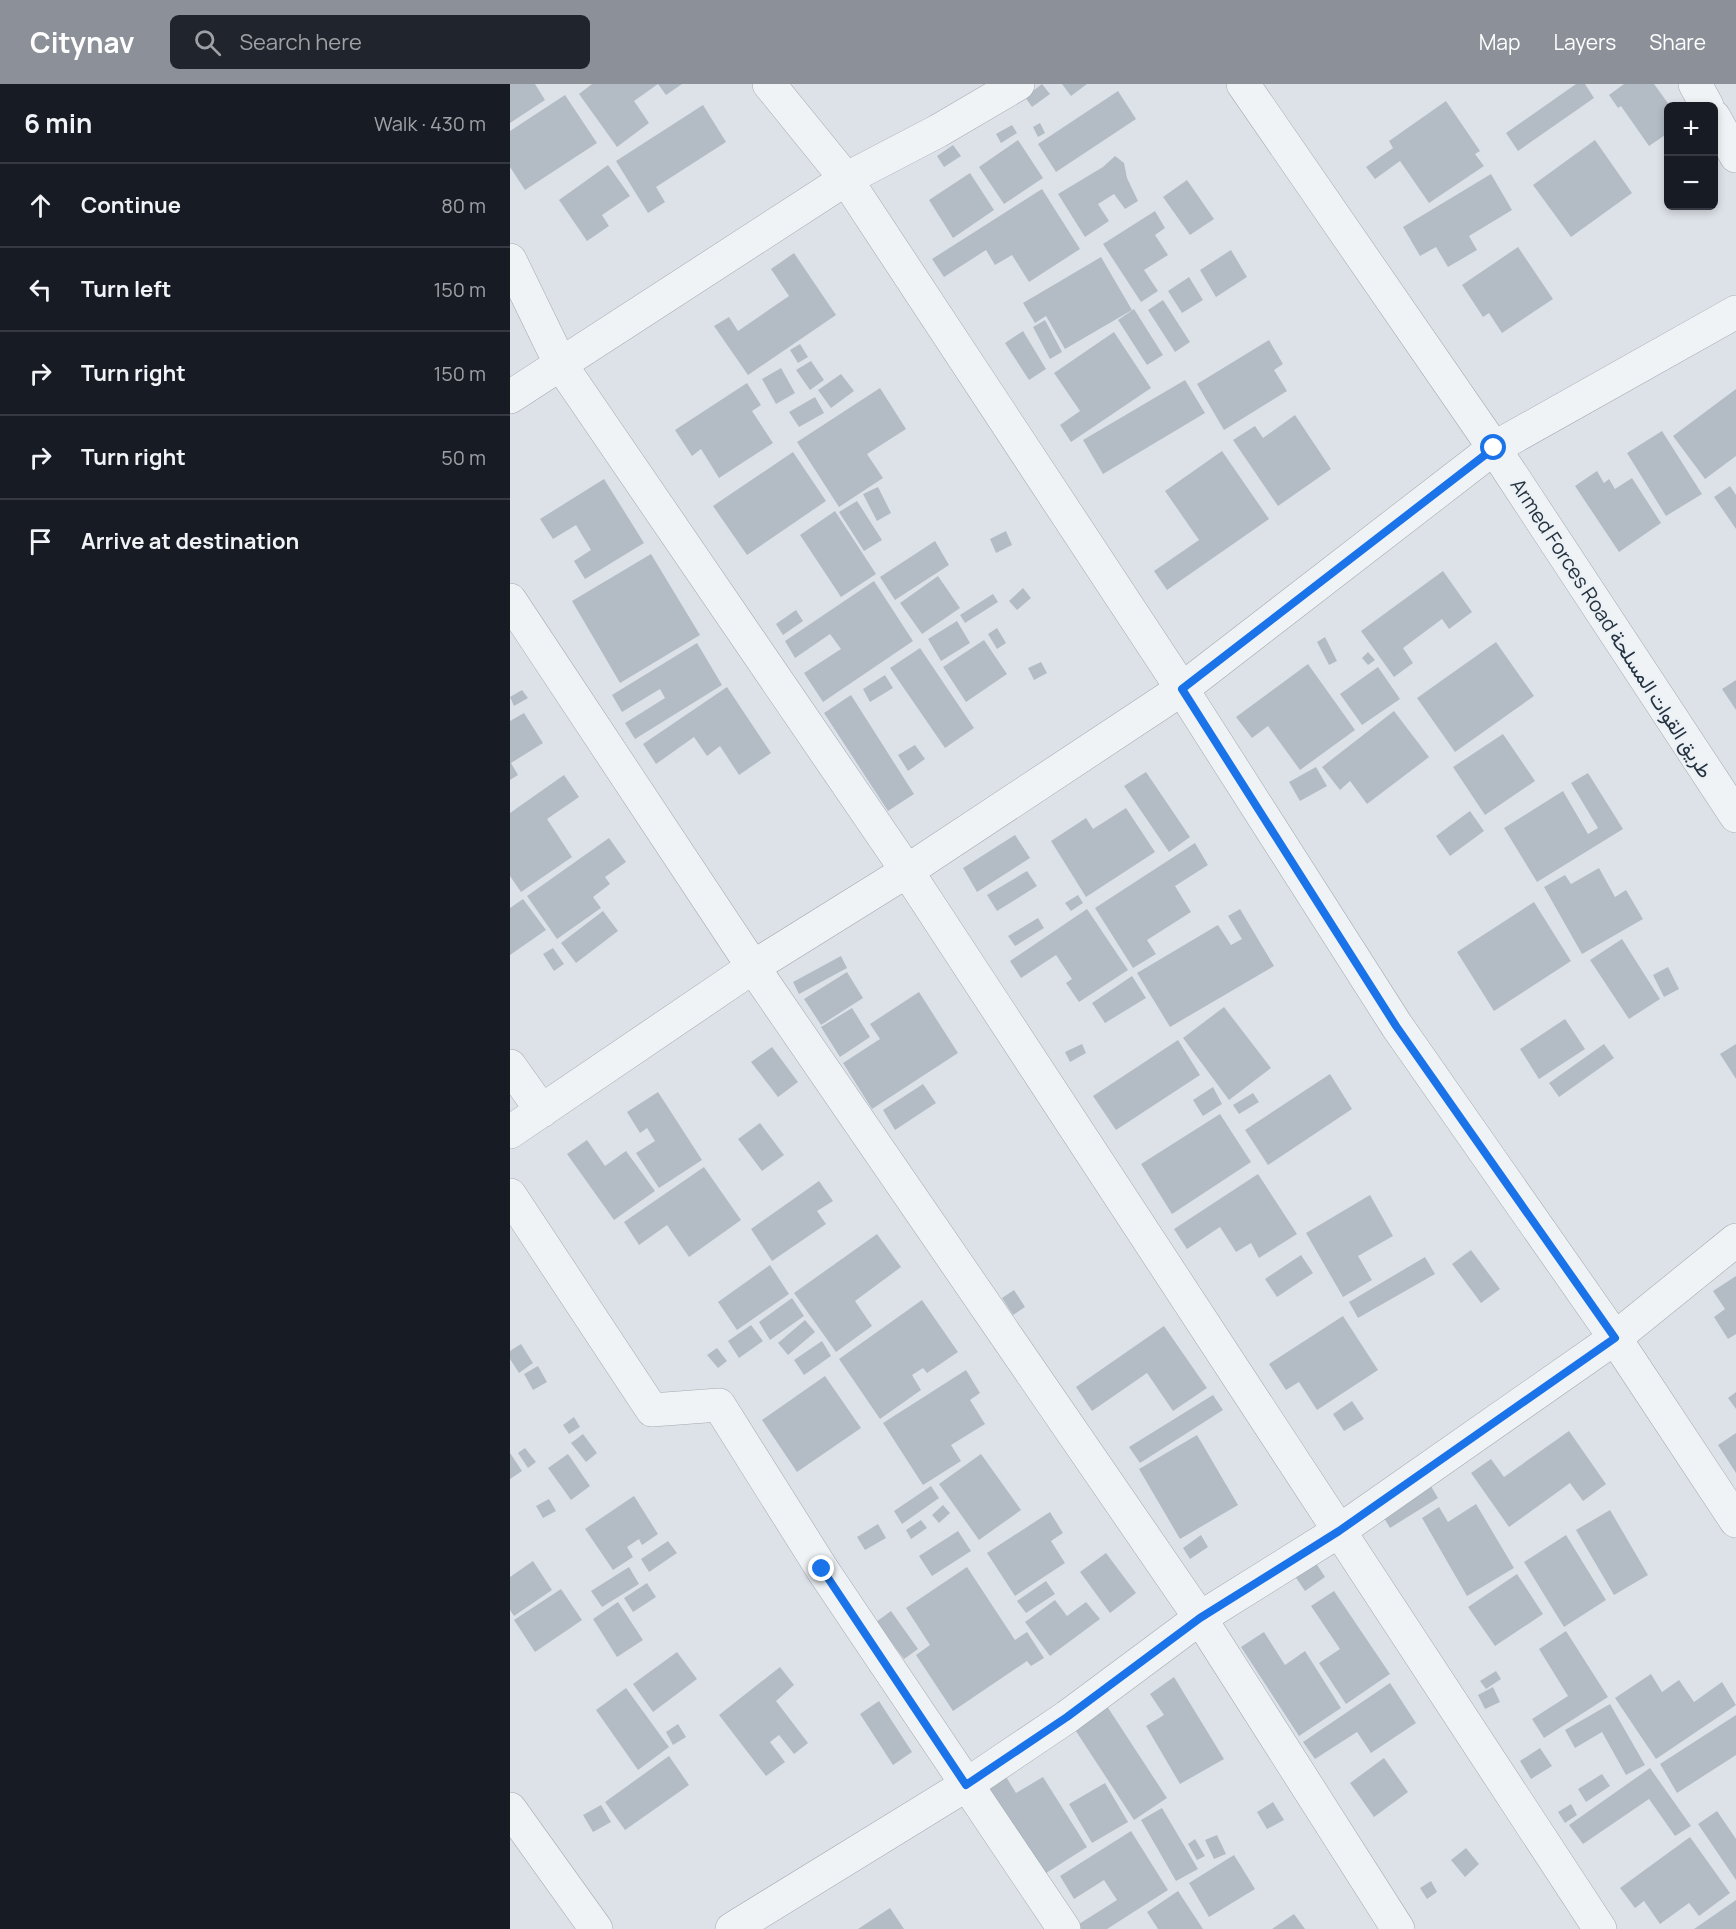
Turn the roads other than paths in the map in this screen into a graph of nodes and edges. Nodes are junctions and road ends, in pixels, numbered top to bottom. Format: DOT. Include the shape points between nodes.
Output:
graph roads {
  1 [pos="769,84"];
  2 [pos="1018,84"];
  3 [pos="1243,84"];
  4 [pos="1695,84"];
  5 [pos="1705,102"];
  6 [pos="1718,125"];
  7 [pos="1736,156"];
  8 [pos="846,179"];
  9 [pos="510,260"];
  10 [pos="1736,312"];
  11 [pos="561,365"];
  12 [pos="510,397"];
  13 [pos="1494,448"];
  14 [pos="510,600"];
  15 [pos="1182,689"];
  16 [pos="1736,816"];
  17 [pos="908,872"];
  18 [pos="753,967"];
  19 [pos="510,1066"];
  20 [pos="542,1111"];
  21 [pos="510,1132"];
  22 [pos="510,1195"];
  23 [pos="1736,1240"];
  24 [pos="1615,1338"];
  25 [pos="1736,1521"];
  26 [pos="1339,1531"];
  27 [pos="1200,1618"];
  28 [pos="966,1785"];
  29 [pos="510,1809"];
  30 [pos="596,1929"];
  31 [pos="732,1929"];
  32 [pos="1064,1929"];
  33 [pos="1398,1929"];
  34 [pos="1600,1929"];
  1 -- 8 [label="street"];
  2 -- 8 [label="street"];
  3 -- 13 [label="street, Armed Forces Road طريق القوات المسلحة"];
  4 -- 5 [label="street"];
  6 -- 7 [label="street"];
  8 -- 11 [label="street"];
  8 -- 15 [label="street"];
  9 -- 11 [label="street"];
  10 -- 13 [label="street"];
  11 -- 12 [label="street"];
  11 -- 17 [label="street"];
  13 -- 15 [label="street"];
  13 -- 16 [label="street, Armed Forces Road طريق القوات المسلحة"];
  14 -- 18 [label="street"];
  15 -- 17 [label="street"];
  15 -- 24 [label="street" via="1396,1026"];
  17 -- 18 [label="street"];
  17 -- 26 [label="street"];
  18 -- 20 [label="street"];
  18 -- 27 [label="street"];
  19 -- 20 [label="street"];
  20 -- 21 [label="street"];
  22 -- 28 [label="street" via="652,1410 719,1405 822,1569"];
  23 -- 24 [label="street"];
  24 -- 25 [label="street"];
  24 -- 26 [label="street"];
  26 -- 27 [label="street"];
  26 -- 34 [label="street"];
  27 -- 28 [label="street" via="1067,1717"];
  27 -- 33 [label="street"];
  28 -- 31 [label="street"];
  28 -- 32 [label="street"];
  29 -- 30 [label="street"];
}
